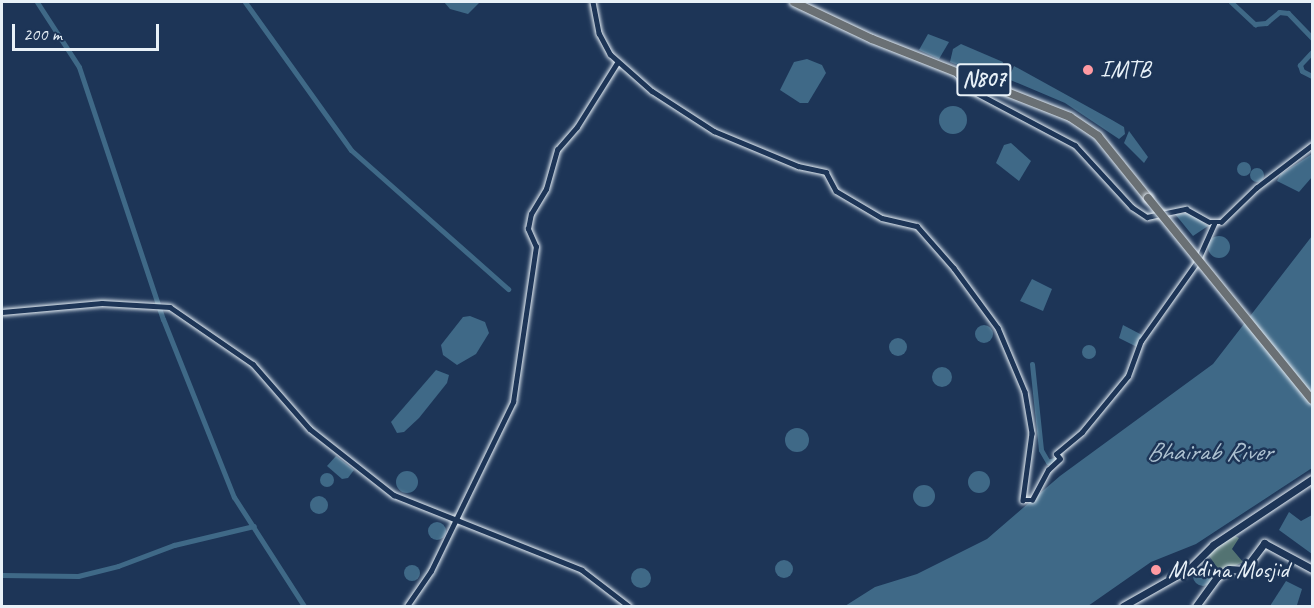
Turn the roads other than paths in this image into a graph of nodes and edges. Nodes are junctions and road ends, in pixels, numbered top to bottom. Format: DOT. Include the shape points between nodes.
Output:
graph roads {
  1 [pos="593,2"];
  2 [pos="794,2"];
  3 [pos="616,63"];
  4 [pos="952,69"];
  5 [pos="1312,145"];
  6 [pos="1214,224"];
  7 [pos="2,312"];
  8 [pos="1312,400"];
  9 [pos="1312,479"];
  10 [pos="455,521"];
  11 [pos="1312,569"];
  12 [pos="407,606"];
  13 [pos="629,606"];
  14 [pos="1122,606"];
  15 [pos="1196,606"];
  1 -- 3 [label="street" via="599,33"];
  2 -- 4 [label="highway, N807" via="872,39"];
  3 -- 6 [label="street" via="676,109 714,131 798,166 826,172 836,191 882,218 917,226 983,304 1011,350 1025,392 1032,433 1023,500 1032,500 1048,470 1059,460 1056,454 1082,432 1128,376 1141,341 1206,247"];
  3 -- 10 [label="street" via="578,127 557,150 546,189 531,214 528,229 536,247 513,402"];
  4 -- 6 [label="street" via="971,90 1075,145 1140,214 1155,217 1186,209"];
  4 -- 8 [label="highway, N807, bridge" via="1070,117 1098,136"];
  5 -- 6 [label="street"];
  7 -- 10 [label="street" via="102,303 170,306 253,364 310,429 371,480 394,495"];
  9 -- 14 [label="main road" via="1213,545 1190,568"];
  10 -- 12 [label="street" via="431,571"];
  10 -- 13 [label="street" via="582,570"];
  11 -- 15 [label="main road" via="1264,543 1245,570 1229,568 1217,577"];
}
